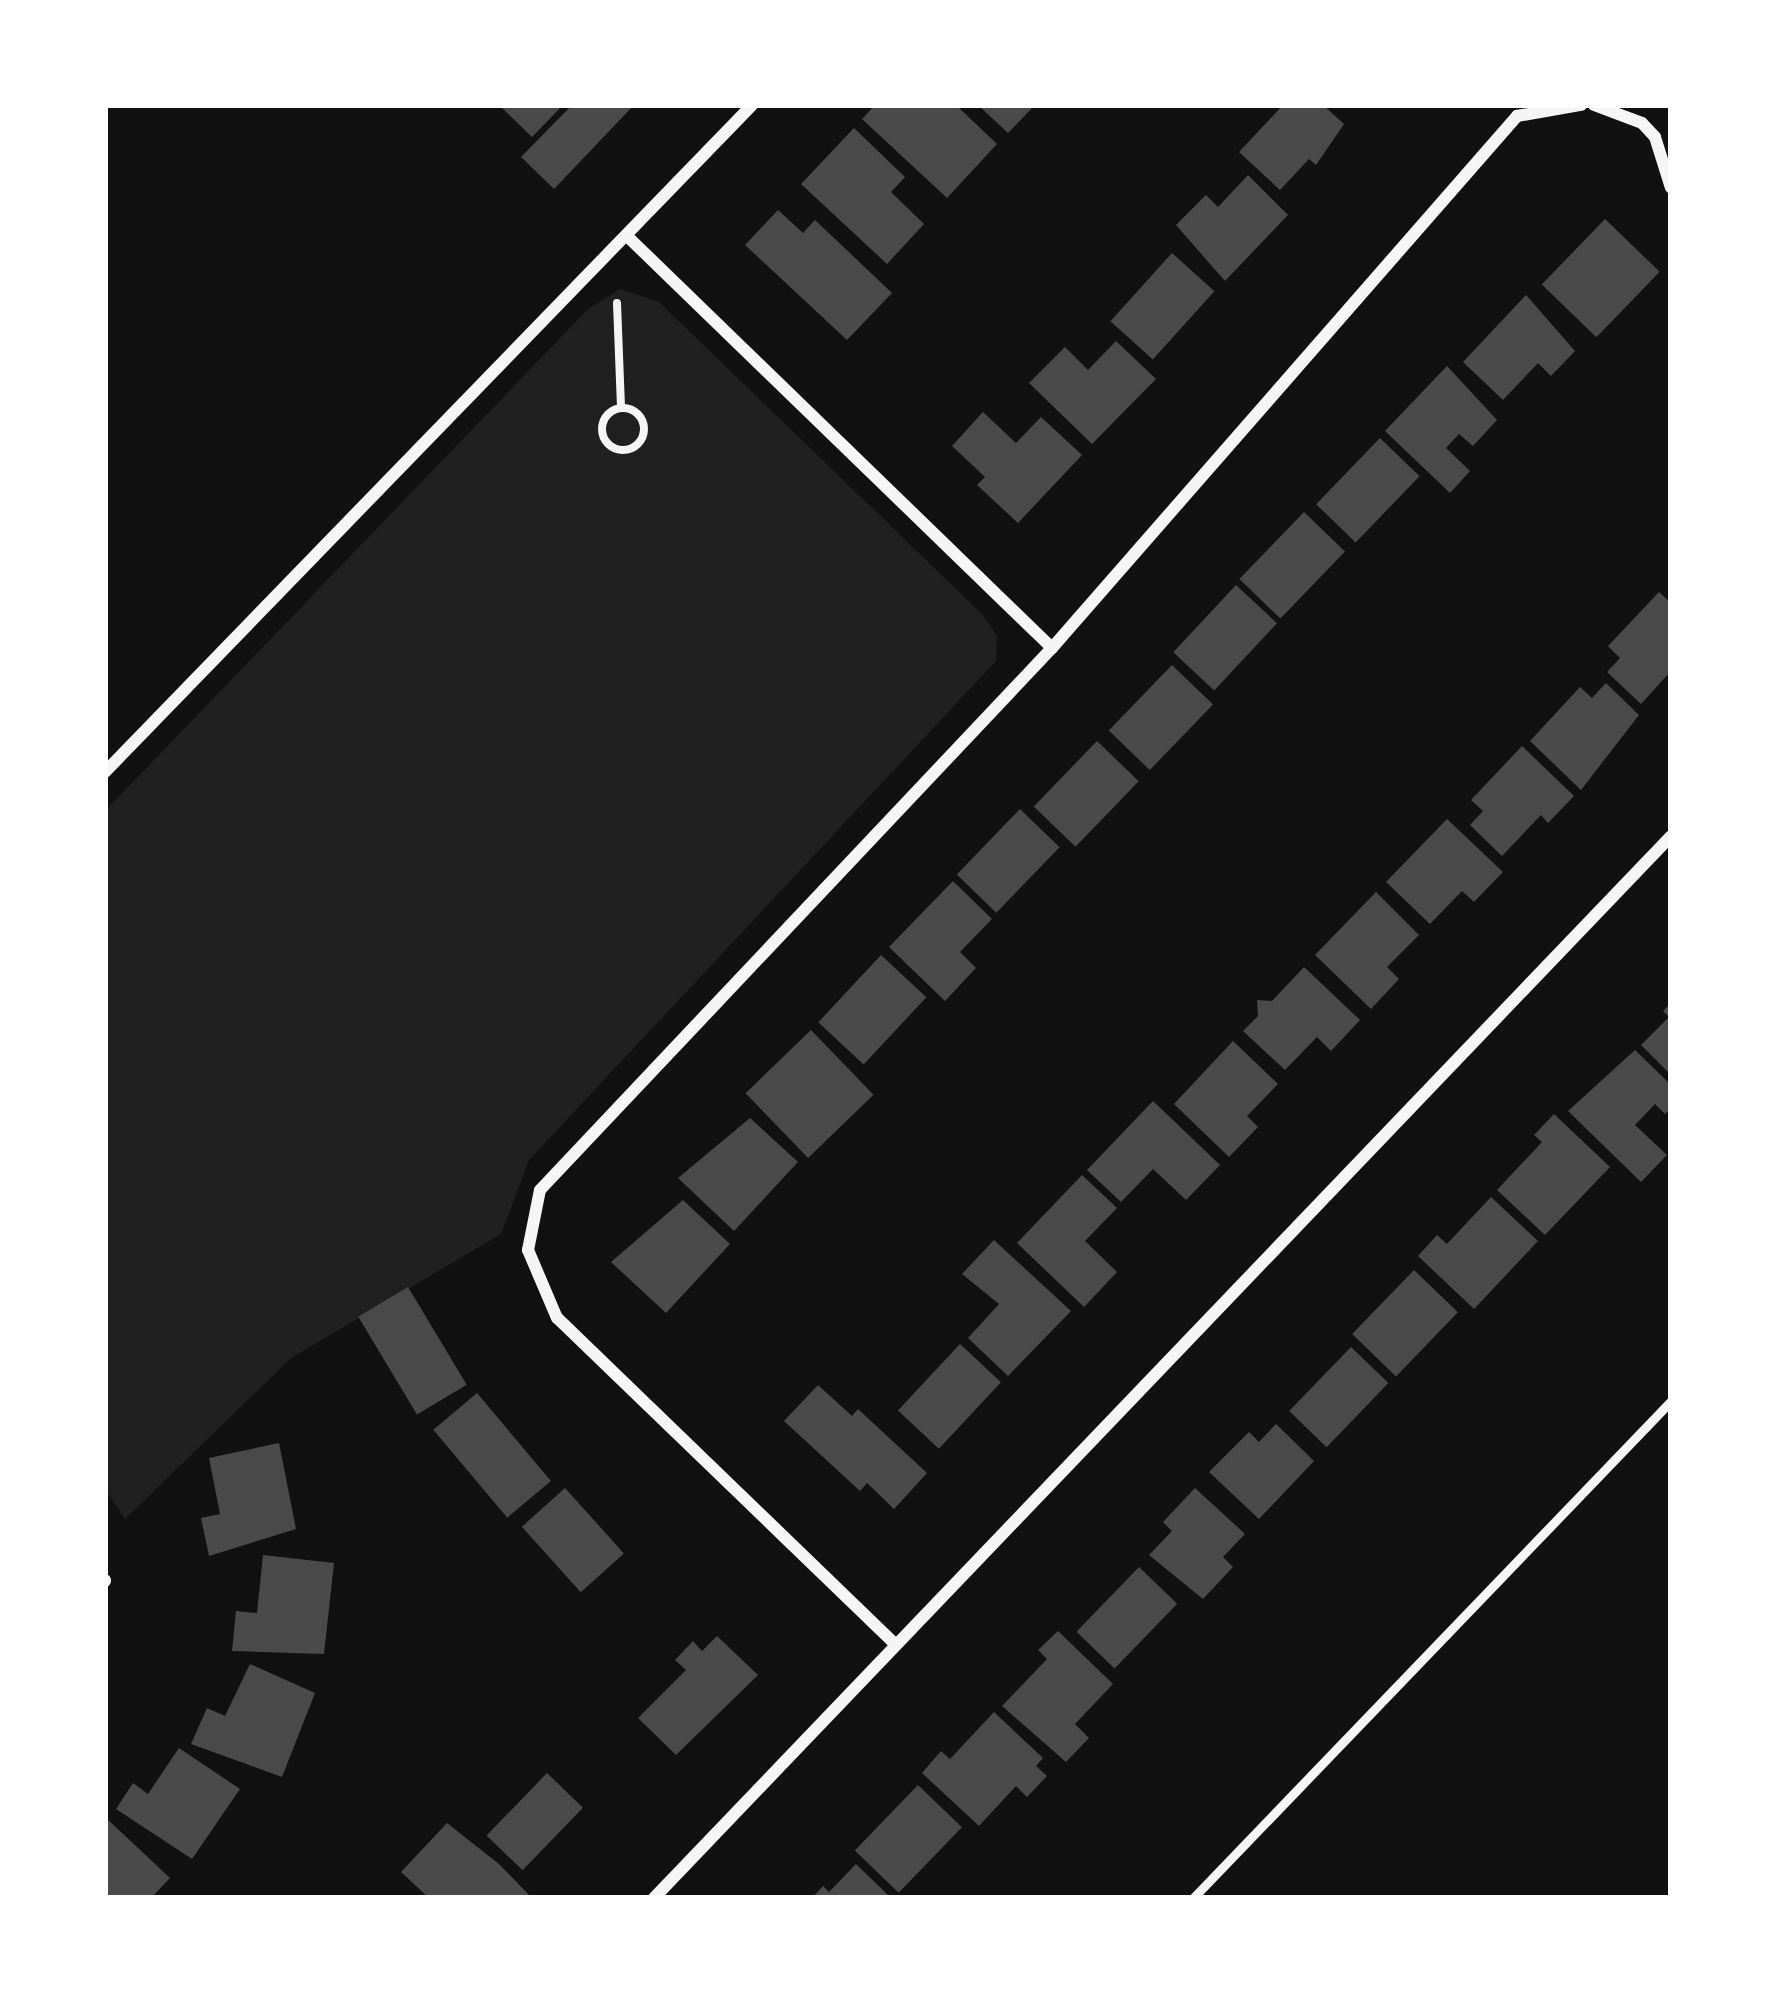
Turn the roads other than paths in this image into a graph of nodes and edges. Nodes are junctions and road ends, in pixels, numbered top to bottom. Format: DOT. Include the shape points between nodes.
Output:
graph roads {
  1 [pos="1581,105"];
  2 [pos="1594,105"];
  3 [pos="744,107"];
  4 [pos="1671,188"];
  5 [pos="628,236"];
  6 [pos="1052,648"];
  7 [pos="105,772"];
  8 [pos="1671,836"];
  9 [pos="1671,1400"];
  10 [pos="896,1645"];
  11 [pos="654,1898"];
  12 [pos="1193,1898"];
  1 -- 6 [label="street" via="1517,116"];
  2 -- 4 [label="street" via="1655,137"];
  3 -- 5 [label="street"];
  5 -- 6 [label="street"];
  5 -- 7 [label="street"];
  6 -- 10 [label="street" via="564,1156 530,1221 533,1274 556,1318"];
  8 -- 10 [label="street"];
  9 -- 12 [label="lane"];
  10 -- 11 [label="street"];
}
